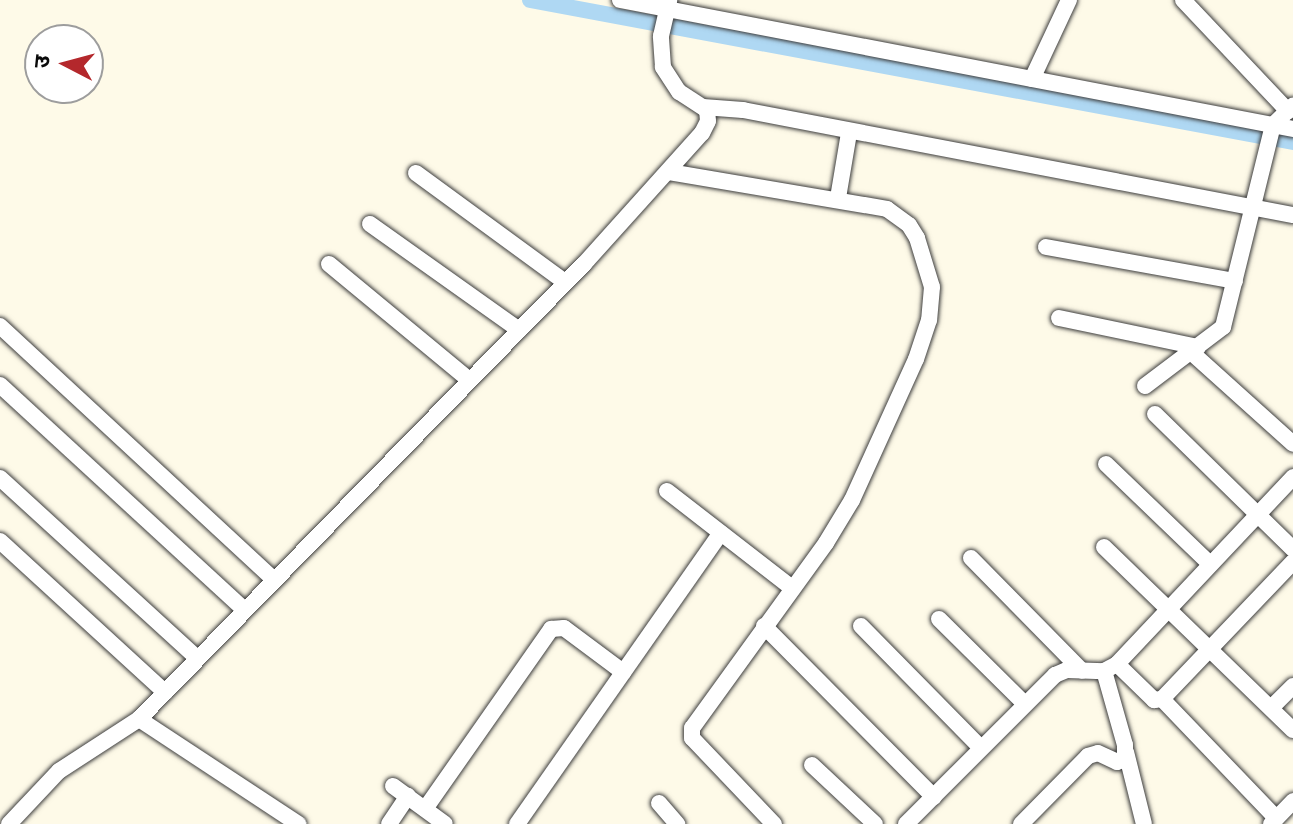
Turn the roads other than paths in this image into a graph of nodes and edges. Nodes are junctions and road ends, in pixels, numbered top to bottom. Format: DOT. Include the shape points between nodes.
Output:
graph roads {
  1 [pos="620,0"];
  2 [pos="1069,0"];
  3 [pos="1183,0"];
  4 [pos="665,13"];
  5 [pos="1032,79"];
  6 [pos="703,107"];
  7 [pos="1291,108"];
  8 [pos="1272,129"];
  9 [pos="1293,129"];
  10 [pos="849,133"];
  11 [pos="669,172"];
  12 [pos="416,173"];
  13 [pos="838,198"];
  14 [pos="1252,207"];
  15 [pos="1293,215"];
  16 [pos="370,224"];
  17 [pos="1046,247"];
  18 [pos="329,264"];
  19 [pos="1235,281"];
  20 [pos="565,282"];
  21 [pos="1059,318"];
  22 [pos="0,326"];
  23 [pos="519,330"];
  24 [pos="1195,350"];
  25 [pos="469,380"];
  26 [pos="0,385"];
  27 [pos="1145,386"];
  28 [pos="1155,414"];
  29 [pos="1293,444"];
  30 [pos="1106,464"];
  31 [pos="1293,477"];
  32 [pos="0,478"];
  33 [pos="667,491"];
  34 [pos="1258,514"];
  35 [pos="721,533"];
  36 [pos="0,541"];
  37 [pos="1104,547"];
  38 [pos="1293,549"];
  39 [pos="971,558"];
  40 [pos="1293,562"];
  41 [pos="1210,564"];
  42 [pos="273,579"];
  43 [pos="792,588"];
  44 [pos="1170,608"];
  45 [pos="244,609"];
  46 [pos="939,619"];
  47 [pos="764,626"];
  48 [pos="861,626"];
  49 [pos="1210,647"];
  50 [pos="197,658"];
  51 [pos="1110,668"];
  52 [pos="1082,671"];
  53 [pos="623,672"];
  54 [pos="1293,686"];
  55 [pos="165,692"];
  56 [pos="1162,699"];
  57 [pos="1025,704"];
  58 [pos="1271,708"];
  59 [pos="139,719"];
  60 [pos="1293,730"];
  61 [pos="981,748"];
  62 [pos="1126,752"];
  63 [pos="812,765"];
  64 [pos="393,786"];
  65 [pos="408,796"];
  66 [pos="934,797"];
  67 [pos="1293,801"];
  68 [pos="659,803"];
  69 [pos="425,809"];
  70 [pos="1273,821"];
  71 [pos="9,824"];
  72 [pos="298,824"];
  73 [pos="389,824"];
  74 [pos="445,824"];
  75 [pos="517,824"];
  76 [pos="677,824"];
  77 [pos="774,824"];
  78 [pos="875,824"];
  79 [pos="906,824"];
  80 [pos="1021,824"];
  81 [pos="1144,824"];
  1 -- 4 [label="street"];
  2 -- 5 [label="street"];
  3 -- 7 [label="street"];
  4 -- 5 [label="street"];
  4 -- 6 [label="street" via="660,52 668,79"];
  5 -- 8 [label="street"];
  6 -- 10 [label="street" via="743,110"];
  6 -- 11 [label="street" via="709,116 702,133"];
  7 -- 8 [label="street"];
  8 -- 9 [label="street"];
  8 -- 14 [label="street"];
  10 -- 13 [label="street"];
  10 -- 14 [label="street"];
  11 -- 13 [label="street"];
  11 -- 20 [label="street"];
  12 -- 20 [label="street"];
  13 -- 43 [label="street" via="887,209 909,225 928,269 932,302 916,359 852,500"];
  14 -- 15 [label="street"];
  14 -- 19 [label="street"];
  16 -- 23 [label="street"];
  17 -- 19 [label="street"];
  18 -- 25 [label="street"];
  19 -- 24 [label="street" via="1223,327"];
  20 -- 23 [label="street"];
  21 -- 24 [label="street"];
  22 -- 42 [label="street"];
  23 -- 25 [label="street"];
  24 -- 27 [label="street"];
  24 -- 29 [label="street"];
  25 -- 42 [label="street"];
  26 -- 45 [label="street"];
  28 -- 34 [label="street"];
  30 -- 41 [label="street"];
  31 -- 34 [label="street"];
  32 -- 50 [label="street"];
  33 -- 35 [label="street"];
  34 -- 38 [label="street"];
  34 -- 41 [label="street"];
  35 -- 43 [label="street"];
  35 -- 53 [label="street"];
  36 -- 55 [label="street"];
  37 -- 44 [label="street"];
  39 -- 52 [label="street"];
  40 -- 49 [label="street"];
  41 -- 44 [label="street"];
  42 -- 45 [label="street"];
  43 -- 47 [label="street"];
  44 -- 49 [label="street"];
  44 -- 51 [label="street"];
  45 -- 50 [label="street"];
  46 -- 57 [label="street"];
  47 -- 66 [label="street"];
  47 -- 77 [label="street" via="690,733"];
  48 -- 61 [label="street"];
  49 -- 56 [label="street"];
  49 -- 58 [label="street"];
  50 -- 55 [label="street"];
  51 -- 52 [label="street"];
  51 -- 56 [label="street" via="1154,700"];
  51 -- 62 [label="street"];
  52 -- 57 [label="street" via="1061,671"];
  53 -- 69 [label="street" via="564,628 551,629"];
  53 -- 75 [label="street"];
  54 -- 58 [label="street"];
  55 -- 59 [label="street"];
  56 -- 70 [label="street"];
  57 -- 61 [label="street"];
  58 -- 60 [label="street"];
  59 -- 71 [label="street" via="59,771"];
  59 -- 72 [label="street"];
  61 -- 66 [label="street"];
  62 -- 80 [label="street" via="1122,762 1098,753 1088,756"];
  62 -- 81 [label="street"];
  63 -- 78 [label="street"];
  64 -- 65 [label="street"];
  65 -- 69 [label="street"];
  65 -- 73 [label="street"];
  66 -- 79 [label="street"];
  67 -- 70 [label="street"];
  68 -- 76 [label="street"];
  69 -- 74 [label="street"];
}
